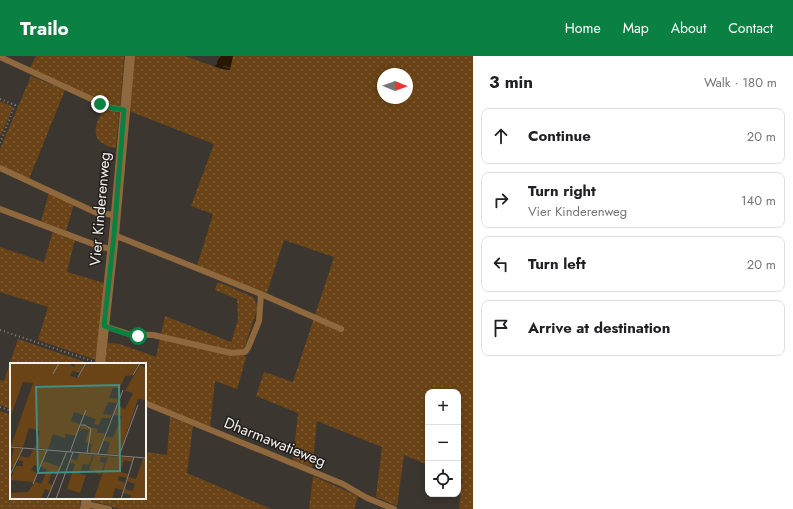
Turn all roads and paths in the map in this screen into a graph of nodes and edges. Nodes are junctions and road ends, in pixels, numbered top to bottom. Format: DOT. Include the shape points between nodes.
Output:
graph roads {
  1 [pos="130,56"];
  2 [pos="0,58"];
  3 [pos="0,99"];
  4 [pos="124,110"];
  5 [pos="0,143"];
  6 [pos="0,168"];
  7 [pos="0,209"];
  8 [pos="115,215"];
  9 [pos="114,235"];
  10 [pos="112,249"];
  11 [pos="261,294"];
  12 [pos="104,326"];
  13 [pos="341,328"];
  14 [pos="0,330"];
  15 [pos="97,363"];
  16 [pos="100,363"];
  17 [pos="146,403"];
  18 [pos="0,407"];
  19 [pos="10,411"];
  20 [pos="86,504"];
  21 [pos="109,509"];
  22 [pos="394,509"];
  1 -- 4 [label="street, Vier Kinderenweg"];
  2 -- 4 [label="lane" via="100,104"];
  3 -- 5 [label="path" via="15,106"];
  4 -- 8 [label="street, Vier Kinderenweg"];
  6 -- 8 [label="lane" via="97,213"];
  7 -- 10 [label="lane"];
  8 -- 9 [label="street, Vier Kinderenweg"];
  9 -- 10 [label="street, Vier Kinderenweg"];
  9 -- 11 [label="lane"];
  10 -- 12 [label="street, Vier Kinderenweg"];
  11 -- 12 [label="lane" via="260,321 248,348 241,353 231,353 153,335 129,334"];
  11 -- 13 [label="lane"];
  12 -- 16 [label="street, Vier Kinderenweg"];
  14 -- 15 [label="path"];
  17 -- 22 [label="lane, Dharmawatieweg" via="343,484 367,498"];
  18 -- 19 [label="path"];
  20 -- 21 [label="lane"];
}
